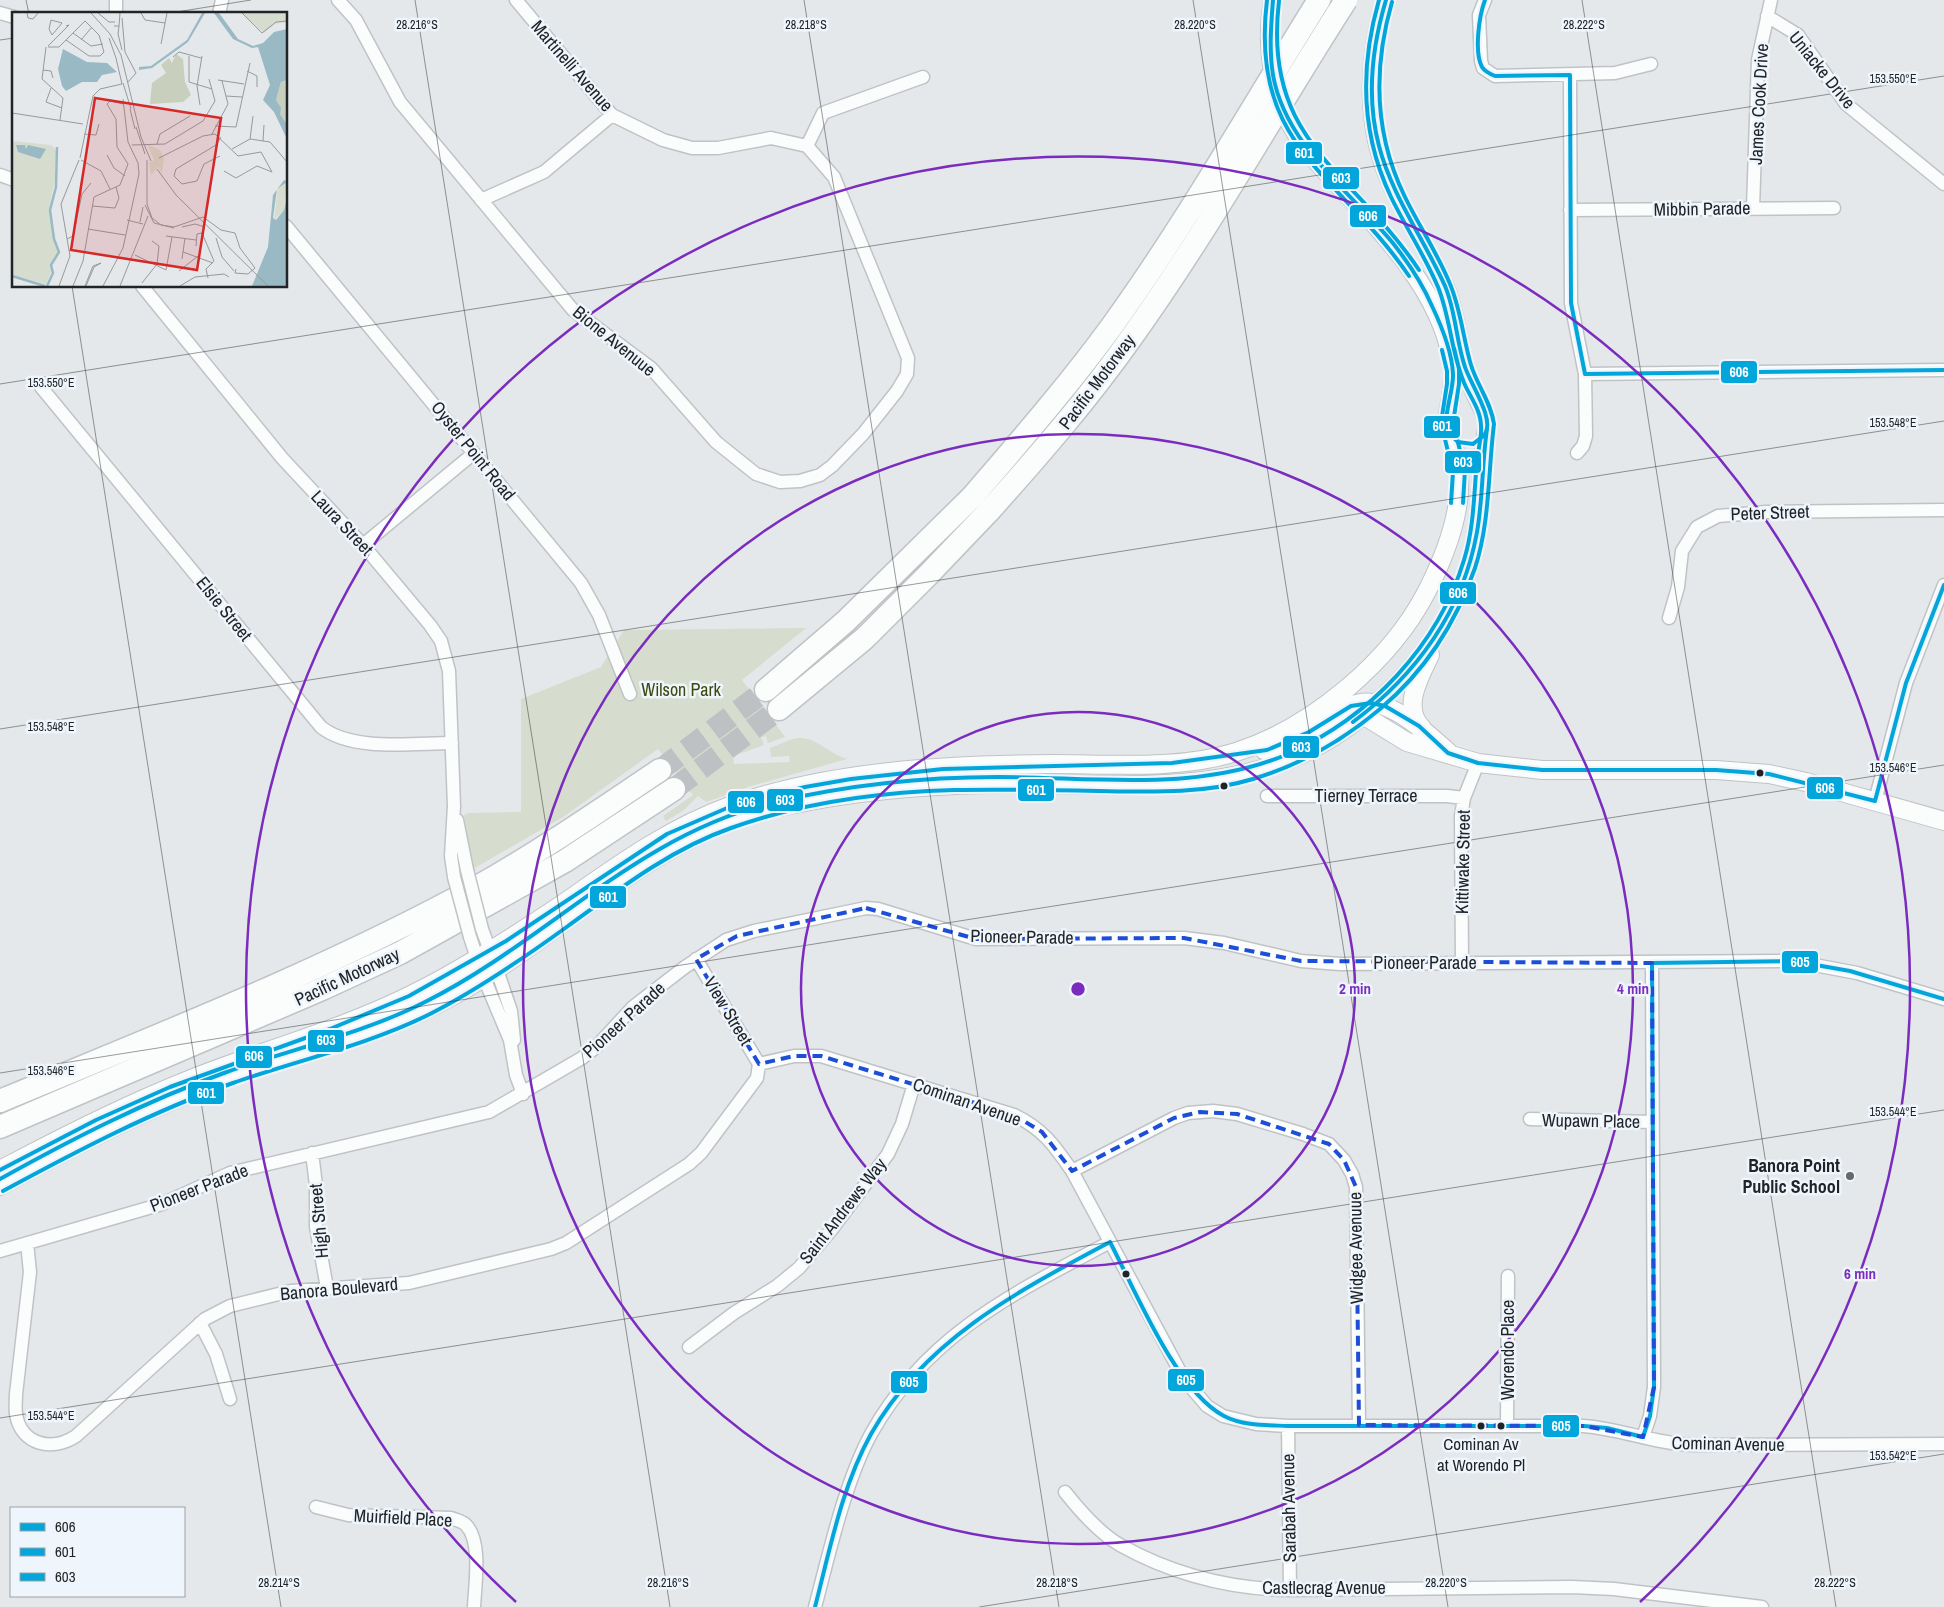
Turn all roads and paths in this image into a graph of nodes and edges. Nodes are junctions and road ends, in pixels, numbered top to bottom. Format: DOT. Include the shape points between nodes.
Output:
graph roads {
  1 [pos="338,0"];
  2 [pos="516,0"];
  3 [pos="1273,0"];
  4 [pos="1319,0"];
  5 [pos="1346,0"];
  6 [pos="1386,0"];
  7 [pos="1485,0"];
  8 [pos="1771,0"];
  9 [pos="0,13"];
  10 [pos="1767,16"];
  11 [pos="12,17"];
  12 [pos="1651,64"];
  13 [pos="1570,76"];
  14 [pos="923,77"];
  15 [pos="612,115"];
  16 [pos="807,146"];
  17 [pos="0,175"];
  18 [pos="12,179"];
  19 [pos="1944,184"];
  20 [pos="481,200"];
  21 [pos="1753,208"];
  22 [pos="1834,208"];
  23 [pos="1570,210"];
  24 [pos="288,228"];
  25 [pos="144,288"];
  26 [pos="1944,370"];
  27 [pos="1585,374"];
  28 [pos="41,387"];
  29 [pos="1487,422"];
  30 [pos="1448,425"];
  31 [pos="474,453"];
  32 [pos="1577,453"];
  33 [pos="982,503"];
  34 [pos="1944,510"];
  35 [pos="363,545"];
  36 [pos="1944,585"];
  37 [pos="1669,618"];
  38 [pos="1445,621"];
  39 [pos="1370,666"];
  40 [pos="766,690"];
  41 [pos="630,694"];
  42 [pos="1368,707"];
  43 [pos="779,708"];
  44 [pos="1422,728"];
  45 [pos="452,743"];
  46 [pos="1236,752"];
  47 [pos="1448,753"];
  48 [pos="1478,763"];
  49 [pos="660,770"];
  50 [pos="674,789"];
  51 [pos="453,796"];
  52 [pos="1267,796"];
  53 [pos="1464,798"];
  54 [pos="1874,801"];
  55 [pos="1944,821"];
  56 [pos="484,954"];
  57 [pos="696,959"];
  58 [pos="1462,963"];
  59 [pos="1652,963"];
  60 [pos="490,974"];
  61 [pos="1944,999"];
  62 [pos="149,1040"];
  63 [pos="759,1064"];
  64 [pos="914,1084"];
  65 [pos="0,1086"];
  66 [pos="523,1094"];
  67 [pos="0,1100"];
  68 [pos="36,1113"];
  69 [pos="1530,1119"];
  70 [pos="1652,1122"];
  71 [pos="0,1127"];
  72 [pos="0,1135"];
  73 [pos="312,1153"];
  74 [pos="0,1170"];
  75 [pos="1072,1171"];
  76 [pos="0,1186"];
  77 [pos="1110,1242"];
  78 [pos="27,1243"];
  79 [pos="0,1251"];
  80 [pos="1508,1276"];
  81 [pos="328,1288"];
  82 [pos="200,1323"];
  83 [pos="689,1347"];
  84 [pos="230,1399"];
  85 [pos="1507,1424"];
  86 [pos="1288,1426"];
  87 [pos="1359,1426"];
  88 [pos="1643,1437"];
  89 [pos="1944,1444"];
  90 [pos="1065,1492"];
  91 [pos="316,1507"];
  92 [pos="1290,1590"];
  93 [pos="474,1607"];
  94 [pos="815,1607"];
  95 [pos="1762,1607"];
  1 -- 20 [label="street, Bione Avenuue" via="356,20 400,102"];
  2 -- 15 [label="street, Martinelli Avenue"];
  3 -- 30 [label="street" via="1270,38 1273,74 1286,114 1308,152 1392,241 1422,287 1439,322 1451,362 1453,384"];
  4 -- 33 [label="highway, Pacific Motorway, bridge" via="1188,213 1112,326"];
  5 -- 33 [label="highway, Pacific Motorway, bridge" via="1132,338 1065,426"];
  6 -- 29 [label="street" via="1376,38 1372,74 1372,112 1378,144 1387,172 1446,288 1465,370"];
  7 -- 13 [label="street" via="1479,14 1481,61 1487,72 1495,76"];
  8 -- 10 [label="street, James Cook Drive"];
  9 -- 11 [label="street"];
  10 -- 19 [label="street, Uniacke Drive" via="1798,35 1846,104"];
  10 -- 21 [label="street, James Cook Drive" via="1758,60"];
  12 -- 13 [label="street" via="1614,73"];
  13 -- 23 [label="street"];
  14 -- 16 [label="street" via="823,113"];
  15 -- 16 [label="street, Martinelli Avenue" via="663,140 692,148 718,148 771,138"];
  15 -- 20 [label="street" via="544,172"];
  16 -- 20 [label="street, Bione Avenuue" via="834,177 908,358 907,374 897,391 863,434 832,466 820,475 800,482 765,478 744,466 716,442 651,368 573,310"];
  17 -- 18 [label="street"];
  21 -- 22 [label="street, Mibbin Parade"];
  21 -- 23 [label="street, Mibbin Parade"];
  23 -- 27 [label="street" via="1571,303"];
  24 -- 31 [label="street, Oyster Point Road"];
  25 -- 35 [label="street, Laura Street" via="282,458"];
  26 -- 27 [label="street"];
  27 -- 32 [label="street" via="1586,436"];
  28 -- 45 [label="street, Elsie Street" via="321,727 336,737 356,742"];
  29 -- 30 [label="street" via="1478,406 1466,403 1454,408"];
  29 -- 30 [label="street" via="1481,439 1470,444 1455,440"];
  29 -- 38 [label="street" via="1470,564"];
  30 -- 39 [label="street" via="1459,471 1459,492 1451,532 1420,605 1402,631"];
  31 -- 35 [label="street"];
  31 -- 41 [label="street, Oyster Point Road" via="581,583 599,615"];
  33 -- 40 [label="highway, Pacific Motorway"];
  33 -- 43 [label="highway, Pacific Motorway" via="927,576 864,638"];
  34 -- 37 [label="street, Peter Street" via="1766,512 1718,516 1697,526 1682,551 1678,587"];
  35 -- 45 [label="street, Laura Street" via="430,625 446,650"];
  36 -- 54 [label="street" via="1906,683"];
  38 -- 42 [label="street" via="1422,655"];
  38 -- 44 [label="street" via="1414,696 1414,717"];
  39 -- 42 [label="street"];
  39 -- 46 [label="street" via="1343,692 1311,715 1264,741"];
  42 -- 44 [label="street" via="1389,708"];
  42 -- 46 [label="street" via="1351,706 1309,732 1280,745"];
  42 -- 47 [label="street" via="1407,742"];
  42 -- 60 [label="street" via="1297,756 1228,779 1148,786 928,785 836,796 759,811 701,832 653,859"];
  44 -- 47 [label="street"];
  45 -- 51 [label="street, Laura Street"];
  46 -- 56 [label="street" via="1172,762 931,768 848,778 772,793 729,806 668,833"];
  47 -- 48 [label="street"];
  48 -- 53 [label="street, Kittiwake Street"];
  48 -- 54 [label="street" via="1542,770 1716,770 1769,774"];
  49 -- 62 [label="highway, Pacific Motorway" via="553,842 424,915 347,953"];
  50 -- 68 [label="highway, Pacific Motorway" via="565,861 400,953"];
  51 -- 56 [label="street, Laura Street, bridge" via="482,929"];
  51 -- 56 [label="street, Laura Street, bridge" via="451,856 454,877 470,937"];
  52 -- 53 [label="street, Tierney Terrace"];
  53 -- 58 [label="street, Kittiwake Street" via="1461,816"];
  54 -- 55 [label="street"];
  56 -- 60 [label="street"];
  56 -- 74 [label="street" via="410,996 146,1097"];
  57 -- 58 [label="street, Pioneer Parade" via="737,936 866,908 976,939 1184,938 1224,943 1301,962"];
  57 -- 63 [label="street, View Street"];
  57 -- 66 [label="street, Pioneer Parade" via="633,1007 582,1058"];
  58 -- 59 [label="street, Pioneer Parade"];
  59 -- 61 [label="street, Pioneer Parade" via="1814,963"];
  59 -- 70 [label="street"];
  60 -- 66 [label="street" via="512,1011 513,1054"];
  60 -- 76 [label="street" via="411,1016 231,1077 144,1112"];
  62 -- 65 [label="highway" via="119,1042"];
  62 -- 67 [label="highway, Pacific Motorway"];
  63 -- 64 [label="street, Cominan Avenue" via="794,1056 820,1056"];
  63 -- 81 [label="street, Banora Boulevard" via="759,1074 754,1082 689,1164 566,1243 428,1280"];
  64 -- 75 [label="street, Cominan Avenue" via="1014,1115 1032,1124 1053,1144"];
  64 -- 83 [label="street, Saint Andrews Way" via="902,1124 888,1154 832,1229 778,1286"];
  66 -- 73 [label="street, Pioneer Parade" via="489,1112"];
  68 -- 71 [label="highway, Pacific Motorway"];
  68 -- 72 [label="highway"];
  69 -- 70 [label="street, Wupawn Place"];
  70 -- 88 [label="street" via="1654,1387"];
  73 -- 78 [label="street, Pioneer Parade" via="230,1173 162,1204"];
  73 -- 81 [label="street, High Street" via="316,1177 316,1227"];
  75 -- 77 [label="street, Cominan Avenue"];
  75 -- 87 [label="street, Widgee Avenuue" via="1174,1118 1200,1112 1237,1114 1329,1144 1344,1160 1356,1187"];
  77 -- 86 [label="street, Cominan Avenue" via="1174,1363 1207,1406 1239,1421"];
  77 -- 94 [label="street" via="1011,1294 958,1331 900,1391 871,1435 855,1471"];
  78 -- 79 [label="street, Pioneer Parade"];
  78 -- 82 [label="street, Banora Boulevard" via="30,1272 16,1414 21,1428 33,1441 51,1446 76,1436"];
  80 -- 85 [label="street, Worendo Place"];
  81 -- 82 [label="street, Banora Boulevard" via="298,1290 237,1304"];
  82 -- 84 [label="street" via="216,1354"];
  85 -- 87 [label="street, Cominan Avenue"];
  85 -- 88 [label="street, Cominan Avenue" via="1594,1426"];
  86 -- 87 [label="street, Cominan Avenue"];
  86 -- 92 [label="street, Sarabah Avenue"];
  88 -- 89 [label="street, Cominan Avenue" via="1671,1444 1694,1445"];
  90 -- 92 [label="street, Castlecrag Avenue" via="1081,1512 1119,1544 1175,1570 1223,1584"];
  91 -- 93 [label="street, Muirfield Place" via="340,1514 451,1518 465,1524 474,1537 476,1552"];
  92 -- 95 [label="street, Castlecrag Avenue" via="1572,1587"];
}
